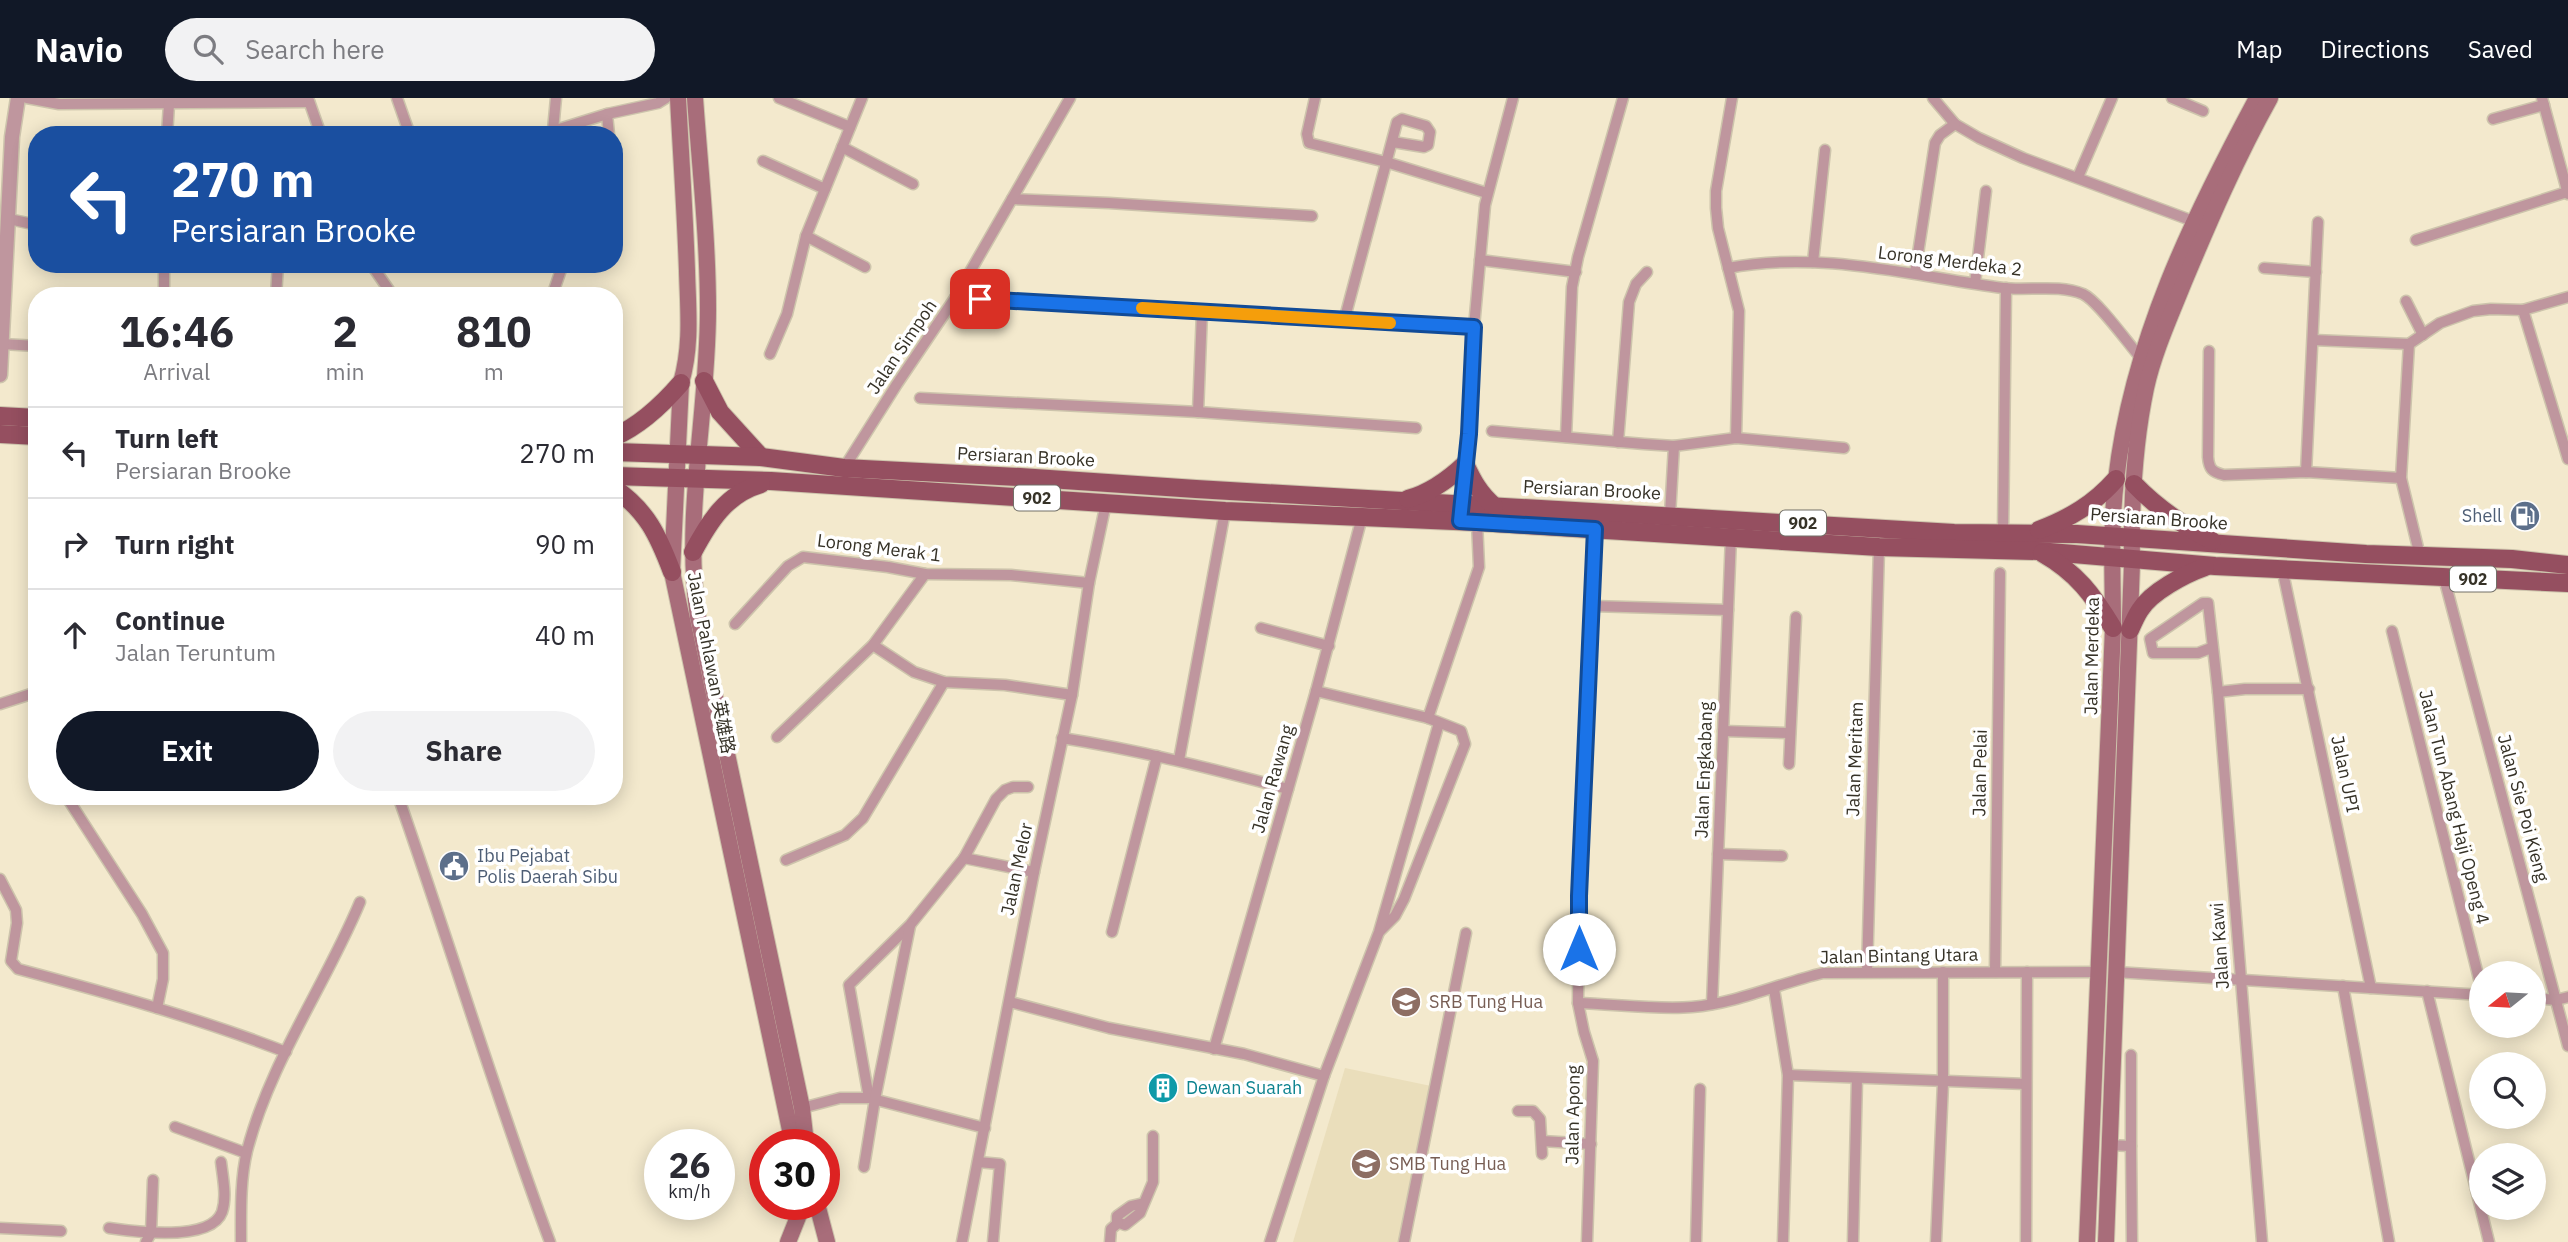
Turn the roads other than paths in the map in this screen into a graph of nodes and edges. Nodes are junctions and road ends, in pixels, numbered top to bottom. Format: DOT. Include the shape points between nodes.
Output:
graph roads {
  1 [pos="18,98"];
  2 [pos="27,98"];
  3 [pos="397,98"];
  4 [pos="556,98"];
  5 [pos="678,98"];
  6 [pos="695,98"];
  7 [pos="779,98"];
  8 [pos="862,98"];
  9 [pos="1070,98"];
  10 [pos="1315,98"];
  11 [pos="1513,98"];
  12 [pos="1623,98"];
  13 [pos="1732,98"];
  14 [pos="1933,98"];
  15 [pos="2112,98"];
  16 [pos="2172,98"];
  17 [pos="2257,98"];
  18 [pos="2270,98"];
  19 [pos="309,100"];
  20 [pos="662,100"];
  21 [pos="140,101"];
  22 [pos="2543,101"];
  23 [pos="169,104"];
  24 [pos="2203,110"];
  25 [pos="607,114"];
  26 [pos="2493,119"];
  27 [pos="679,120"];
  28 [pos="1955,124"];
  29 [pos="168,126"];
  30 [pos="318,126"];
  31 [pos="407,126"];
  32 [pos="553,126"];
  33 [pos="566,126"];
  34 [pos="608,126"];
  35 [pos="850,127"];
  36 [pos="1393,142"];
  37 [pos="842,147"];
  38 [pos="1825,149"];
  39 [pos="763,161"];
  40 [pos="1386,162"];
  41 [pos="2078,177"];
  42 [pos="913,184"];
  43 [pos="825,189"];
  44 [pos="1986,191"];
  45 [pos="1487,192"];
  46 [pos="2568,193"];
  47 [pos="1012,199"];
  48 [pos="1312,216"];
  49 [pos="9,219"];
  50 [pos="2193,221"];
  51 [pos="2318,222"];
  52 [pos="28,223"];
  53 [pos="806,236"];
  54 [pos="2416,240"];
  55 [pos="1480,260"];
  56 [pos="1813,262"];
  57 [pos="865,267"];
  58 [pos="1728,268"];
  59 [pos="2264,268"];
  60 [pos="1576,272"];
  61 [pos="1647,272"];
  62 [pos="2316,272"];
  63 [pos="1915,273"];
  64 [pos="2,279"];
  65 [pos="1975,283"];
  66 [pos="2006,288"];
  67 [pos="2568,297"];
  68 [pos="956,298"];
  69 [pos="2406,301"];
  70 [pos="2523,310"];
  71 [pos="1202,312"];
  72 [pos="1344,321"];
  73 [pos="1474,327"];
  74 [pos="2423,335"];
  75 [pos="2313,340"];
  76 [pos="2,344"];
  77 [pos="2409,344"];
  78 [pos="28,345"];
  79 [pos="2209,351"];
  80 [pos="770,354"];
  81 [pos="2140,357"];
  82 [pos="0,375"];
  83 [pos="704,381"];
  84 [pos="681,383"];
  85 [pos="920,398"];
  86 [pos="1198,412"];
  87 [pos="0,416"];
  88 [pos="28,418"];
  89 [pos="1416,428"];
  90 [pos="1492,431"];
  91 [pos="623,432"];
  92 [pos="0,434"];
  93 [pos="28,436"];
  94 [pos="1566,437"];
  95 [pos="1737,438"];
  96 [pos="1618,442"];
  97 [pos="1674,446"];
  98 [pos="1844,448"];
  99 [pos="623,453"];
  100 [pos="696,455"];
  101 [pos="677,456"];
  102 [pos="761,457"];
  103 [pos="2568,459"];
  104 [pos="1465,464"];
  105 [pos="844,468"];
  106 [pos="2306,472"];
  107 [pos="623,476"];
  108 [pos="676,478"];
  109 [pos="695,478"];
  110 [pos="2401,478"];
  111 [pos="2116,479"];
  112 [pos="771,481"];
  113 [pos="2134,484"];
  114 [pos="623,494"];
  115 [pos="1405,500"];
  116 [pos="1106,503"];
  117 [pos="1494,506"];
  118 [pos="1225,511"];
  119 [pos="1670,515"];
  120 [pos="1467,516"];
  121 [pos="1362,517"];
  122 [pos="1595,529"];
  123 [pos="2033,533"];
  124 [pos="2003,534"];
  125 [pos="1731,537"];
  126 [pos="2113,537"];
  127 [pos="2132,537"];
  128 [pos="2220,545"];
  129 [pos="1879,547"];
  130 [pos="2038,551"];
  131 [pos="693,552"];
  132 [pos="2420,556"];
  133 [pos="2112,557"];
  134 [pos="2132,558"];
  135 [pos="2208,565"];
  136 [pos="2568,565"];
  137 [pos="2282,568"];
  138 [pos="673,572"];
  139 [pos="2000,573"];
  140 [pos="925,575"];
  141 [pos="2444,578"];
  142 [pos="1089,583"];
  143 [pos="2568,583"];
  144 [pos="1592,606"];
  145 [pos="1728,610"];
  146 [pos="1796,617"];
  147 [pos="734,624"];
  148 [pos="1261,628"];
  149 [pos="2121,629"];
  150 [pos="2392,631"];
  151 [pos="873,645"];
  152 [pos="1329,646"];
  153 [pos="2211,648"];
  154 [pos="944,682"];
  155 [pos="2309,689"];
  156 [pos="1316,691"];
  157 [pos="2218,692"];
  158 [pos="28,695"];
  159 [pos="1072,695"];
  160 [pos="0,704"];
  161 [pos="1428,718"];
  162 [pos="1439,723"];
  163 [pos="1723,731"];
  164 [pos="1790,733"];
  165 [pos="777,737"];
  166 [pos="1062,738"];
  167 [pos="1157,756"];
  168 [pos="1179,760"];
  169 [pos="1789,764"];
  170 [pos="1028,787"];
  171 [pos="1288,789"];
  172 [pos="72,805"];
  173 [pos="401,805"];
  174 [pos="1718,854"];
  175 [pos="1782,856"];
  176 [pos="964,858"];
  177 [pos="786,860"];
  178 [pos="1034,872"];
  179 [pos="0,879"];
  180 [pos="360,902"];
  181 [pos="910,925"];
  182 [pos="1112,932"];
  183 [pos="1378,932"];
  184 [pos="1466,933"];
  185 [pos="2474,961"];
  186 [pos="1867,972"];
  187 [pos="1943,972"];
  188 [pos="1995,972"];
  189 [pos="2027,972"];
  190 [pos="2107,972"];
  191 [pos="2240,980"];
  192 [pos="2343,986"];
  193 [pos="2371,988"];
  194 [pos="1774,989"];
  195 [pos="2427,991"];
  196 [pos="2469,993"];
  197 [pos="2568,997"];
  198 [pos="2546,999"];
  199 [pos="2556,1000"];
  200 [pos="1010,1002"];
  201 [pos="1578,1003"];
  202 [pos="1712,1004"];
  203 [pos="157,1008"];
  204 [pos="2568,1046"];
  205 [pos="1213,1049"];
  206 [pos="286,1052"];
  207 [pos="2131,1055"];
  208 [pos="1788,1075"];
  209 [pos="1324,1076"];
  210 [pos="1857,1079"];
  211 [pos="1943,1083"];
  212 [pos="2026,1084"];
  213 [pos="1700,1089"];
  214 [pos="872,1099"];
  215 [pos="802,1108"];
  216 [pos="1518,1111"];
  217 [pos="175,1127"];
  218 [pos="985,1128"];
  219 [pos="790,1129"];
  220 [pos="804,1129"];
  221 [pos="1153,1136"];
  222 [pos="1542,1141"];
  223 [pos="1591,1143"];
  224 [pos="2108,1145"];
  225 [pos="2131,1146"];
  226 [pos="246,1153"];
  227 [pos="1542,1154"];
  228 [pos="978,1162"];
  229 [pos="221,1163"];
  230 [pos="864,1167"];
  231 [pos="153,1180"];
  232 [pos="797,1220"];
  233 [pos="821,1220"];
  234 [pos="0,1228"];
  235 [pos="109,1228"];
  236 [pos="27,1230"];
  237 [pos="61,1231"];
  238 [pos="148,1238"];
  239 [pos="29,1242"];
  240 [pos="241,1242"];
  241 [pos="550,1242"];
  242 [pos="789,1242"];
  243 [pos="827,1242"];
  244 [pos="962,1242"];
  245 [pos="993,1242"];
  246 [pos="1110,1242"];
  247 [pos="1270,1242"];
  248 [pos="1404,1242"];
  249 [pos="1587,1242"];
  250 [pos="1696,1242"];
  251 [pos="1783,1242"];
  252 [pos="1853,1242"];
  253 [pos="1936,1242"];
  254 [pos="2026,1242"];
  255 [pos="2087,1242"];
  256 [pos="2106,1242"];
  257 [pos="2132,1242"];
  258 [pos="2262,1242"];
  259 [pos="2389,1242"];
  260 [pos="2489,1242"];
  1 -- 49 [label="street"];
  2 -- 21 [label="street" via="59,104"];
  3 -- 31 [label="street"];
  4 -- 32 [label="street"];
  5 -- 27 [label="main road, Jalan Pahlawan 英雄路"];
  6 -- 83 [label="main road, Jalan Pahlawan 英雄路" via="708,310"];
  7 -- 35 [label="street"];
  8 -- 35 [label="street"];
  9 -- 47 [label="street, Jalan Simpoh"];
  10 -- 40 [label="street" via="1309,143"];
  11 -- 45 [label="street"];
  12 -- 60 [label="street"];
  13 -- 58 [label="street" via="1716,191 1718,228"];
  14 -- 28 [label="street"];
  15 -- 41 [label="street"];
  16 -- 24 [label="street"];
  17 -- 50 [label="main road, Jalan Merdeka"];
  18 -- 113 [label="main road, Jalan Merdeka" via="2211,217 2152,367"];
  19 -- 23 [label="street"];
  19 -- 30 [label="street"];
  20 -- 25 [label="street"];
  20 -- 27 [label="street"];
  21 -- 23 [label="street"];
  22 -- 26 [label="street"];
  22 -- 46 [label="street"];
  23 -- 29 [label="street"];
  25 -- 33 [label="street"];
  25 -- 34 [label="street"];
  27 -- 84 [label="main road, Jalan Pahlawan 英雄路" via="690,340"];
  28 -- 41 [label="street" via="2023,158"];
  28 -- 63 [label="street" via="1935,143"];
  35 -- 37 [label="street"];
  36 -- 40 [label="street"];
  37 -- 42 [label="street"];
  37 -- 43 [label="street"];
  38 -- 56 [label="street"];
  39 -- 43 [label="street"];
  40 -- 45 [label="street"];
  40 -- 72 [label="street"];
  41 -- 50 [label="street"];
  43 -- 53 [label="street"];
  44 -- 65 [label="street"];
  45 -- 55 [label="street"];
  46 -- 54 [label="street"];
  47 -- 48 [label="street"];
  47 -- 68 [label="street, Jalan Simpoh"];
  49 -- 52 [label="street"];
  49 -- 64 [label="street"];
  50 -- 81 [label="main road, Jalan Merdeka"];
  51 -- 62 [label="street"];
  53 -- 57 [label="street"];
  53 -- 80 [label="street" via="787,314"];
  55 -- 60 [label="street"];
  55 -- 73 [label="street"];
  56 -- 58 [label="street, Lorong Merdeka 2" via="1761,262"];
  56 -- 63 [label="street, Lorong Merdeka 2"];
  58 -- 95 [label="street" via="1739,311"];
  59 -- 62 [label="street"];
  60 -- 94 [label="street"];
  61 -- 96 [label="street" via="1629,302"];
  62 -- 75 [label="street"];
  63 -- 65 [label="street, Lorong Merdeka 2"];
  64 -- 76 [label="street"];
  65 -- 66 [label="street, Lorong Merdeka 2"];
  66 -- 81 [label="street, Lorong Merdeka 2" via="2085,295"];
  66 -- 124 [label="street"];
  67 -- 70 [label="street"];
  68 -- 71 [label="street"];
  68 -- 105 [label="street, Jalan Simpoh"];
  69 -- 74 [label="street"];
  70 -- 74 [label="street" via="2473,311"];
  70 -- 103 [label="street"];
  71 -- 72 [label="street"];
  71 -- 86 [label="street"];
  72 -- 73 [label="street"];
  73 -- 104 [label="street"];
  74 -- 77 [label="street"];
  75 -- 77 [label="street"];
  75 -- 106 [label="street"];
  76 -- 78 [label="street"];
  76 -- 82 [label="street"];
  77 -- 110 [label="street"];
  79 -- 106 [label="street" via="2208,457 2212,471 2224,475"];
  81 -- 111 [label="main road, Jalan Merdeka"];
  83 -- 100 [label="main road, Jalan Pahlawan 英雄路"];
  83 -- 102 [label="main road" via="720,412"];
  84 -- 91 [label="main road" via="645,419"];
  84 -- 101 [label="main road, Jalan Pahlawan 英雄路"];
  85 -- 86 [label="street"];
  86 -- 89 [label="street"];
  87 -- 88 [label="main road"];
  90 -- 94 [label="street"];
  92 -- 93 [label="main road"];
  94 -- 96 [label="street"];
  95 -- 97 [label="street"];
  95 -- 98 [label="street"];
  96 -- 97 [label="street"];
  97 -- 119 [label="street"];
  99 -- 101 [label="main road, Persiaran Brooke / 902"];
  100 -- 101 [label="main road, Persiaran Brooke / 902"];
  100 -- 102 [label="main road, Persiaran Brooke / 902"];
  100 -- 109 [label="main road, Jalan Pahlawan 英雄路"];
  101 -- 108 [label="main road, Jalan Pahlawan 英雄路"];
  102 -- 105 [label="main road, Persiaran Brooke / 902"];
  104 -- 115 [label="main road" via="1421,495"];
  104 -- 117 [label="main road" via="1481,495"];
  104 -- 120 [label="street"];
  105 -- 115 [label="main road, Persiaran Brooke / 902"];
  106 -- 110 [label="street"];
  107 -- 108 [label="main road, Persiaran Brooke / 902"];
  108 -- 109 [label="main road, Persiaran Brooke / 902"];
  108 -- 138 [label="main road, Jalan Pahlawan 英雄路"];
  109 -- 112 [label="main road, Persiaran Brooke / 902"];
  109 -- 131 [label="main road, Jalan Pahlawan 英雄路"];
  110 -- 132 [label="street"];
  111 -- 123 [label="main road" via="2085,508"];
  111 -- 126 [label="main road, Jalan Merdeka"];
  112 -- 116 [label="main road, Persiaran Brooke / 902"];
  112 -- 131 [label="main road" via="733,497 707,526"];
  113 -- 127 [label="main road, Jalan Merdeka"];
  113 -- 128 [label="main road" via="2179,523"];
  114 -- 138 [label="main road" via="649,520"];
  115 -- 120 [label="main road, Persiaran Brooke / 902"];
  116 -- 118 [label="main road, Persiaran Brooke / 902"];
  116 -- 142 [label="street, Jalan Melor"];
  117 -- 119 [label="main road, Persiaran Brooke / 902"];
  117 -- 120 [label="main road, Persiaran Brooke / 902"];
  118 -- 121 [label="main road, Persiaran Brooke / 902"];
  118 -- 168 [label="street"];
  119 -- 124 [label="main road, Persiaran Brooke / 902"];
  120 -- 121 [label="main road, Persiaran Brooke / 902"];
  120 -- 122 [label="main road, Persiaran Brooke / 902"];
  120 -- 161 [label="street" via="1479,567"];
  121 -- 152 [label="street, Jalan Rawang"];
  122 -- 125 [label="main road, Persiaran Brooke / 902"];
  122 -- 144 [label="street, Jalan Apong"];
  123 -- 124 [label="main road, Persiaran Brooke / 902"];
  123 -- 126 [label="main road, Persiaran Brooke / 902"];
  125 -- 129 [label="main road, Persiaran Brooke / 902"];
  125 -- 145 [label="street, Jalan Engkabang"];
  126 -- 127 [label="main road, Persiaran Brooke / 902"];
  126 -- 133 [label="main road, Jalan Merdeka"];
  127 -- 128 [label="main road, Persiaran Brooke / 902"];
  127 -- 134 [label="main road, Jalan Merdeka"];
  128 -- 132 [label="main road, Persiaran Brooke / 902"];
  129 -- 130 [label="main road, Persiaran Brooke / 902"];
  129 -- 186 [label="street, Jalan Meritam"];
  130 -- 133 [label="main road, Persiaran Brooke / 902"];
  130 -- 149 [label="main road" via="2077,578"];
  131 -- 215 [label="main road, Jalan Pahlawan 英雄路" via="698,617"];
  132 -- 136 [label="main road, Persiaran Brooke / 902"];
  133 -- 134 [label="main road, Persiaran Brooke / 902"];
  133 -- 149 [label="main road, Jalan Merdeka"];
  134 -- 135 [label="main road, Persiaran Brooke / 902"];
  134 -- 149 [label="main road, Jalan Merdeka"];
  135 -- 137 [label="main road, Persiaran Brooke / 902"];
  135 -- 149 [label="main road" via="2150,599"];
  137 -- 141 [label="main road, Persiaran Brooke / 902"];
  137 -- 155 [label="street, Jalan UPI"];
  138 -- 219 [label="main road, Jalan Pahlawan 英雄路"];
  139 -- 188 [label="street, Jalan Pelai"];
  140 -- 142 [label="street, Lorong Merak 1" via="1011,575"];
  140 -- 147 [label="street, Lorong Merak 1" via="803,557 788,566"];
  140 -- 151 [label="street"];
  141 -- 143 [label="main road, Persiaran Brooke / 902"];
  141 -- 199 [label="street, Jalan Sie Poi Kieng"];
  142 -- 159 [label="street, Jalan Melor"];
  144 -- 145 [label="street"];
  144 -- 201 [label="street, Jalan Apong"];
  145 -- 163 [label="street, Jalan Engkabang"];
  146 -- 164 [label="street"];
  148 -- 152 [label="street"];
  149 -- 190 [label="main road, Jalan Merdeka"];
  150 -- 185 [label="street, Jalan Tun Abang Haji Openg 4"];
  151 -- 154 [label="street" via="914,673"];
  151 -- 165 [label="street"];
  152 -- 156 [label="street, Jalan Rawang"];
  153 -- 153 [label="street, Jalan Kawi" via="2198,653 2153,653 2150,639 2208,603"];
  153 -- 157 [label="street, Jalan Kawi"];
  154 -- 159 [label="street"];
  154 -- 177 [label="street" via="863,818 845,835"];
  155 -- 157 [label="street"];
  155 -- 193 [label="street, Jalan UPI"];
  156 -- 161 [label="street"];
  156 -- 171 [label="street, Jalan Rawang"];
  157 -- 191 [label="street, Jalan Kawi"];
  158 -- 160 [label="street"];
  159 -- 166 [label="street, Jalan Melor"];
  161 -- 162 [label="street"];
  162 -- 183 [label="street"];
  162 -- 183 [label="street" via="1461,731 1465,744 1404,899"];
  163 -- 164 [label="street"];
  163 -- 174 [label="street, Jalan Engkabang"];
  164 -- 169 [label="street"];
  166 -- 167 [label="street"];
  166 -- 178 [label="street, Jalan Melor"];
  167 -- 168 [label="street"];
  167 -- 182 [label="street"];
  168 -- 171 [label="street"];
  170 -- 176 [label="street" via="1005,790 996,799"];
  171 -- 205 [label="street, Jalan Rawang"];
  172 -- 203 [label="street" via="163,953"];
  173 -- 241 [label="street"];
  174 -- 175 [label="street"];
  174 -- 202 [label="street, Jalan Engkabang"];
  176 -- 178 [label="street"];
  176 -- 181 [label="street"];
  178 -- 200 [label="street, Jalan Melor"];
  179 -- 203 [label="street" via="16,910 11,961 18,969"];
  180 -- 206 [label="street"];
  181 -- 214 [label="street"];
  181 -- 214 [label="street" via="849,985"];
  183 -- 209 [label="street"];
  184 -- 248 [label="street"];
  186 -- 187 [label="street, Jalan Bintang Utara"];
  186 -- 194 [label="street, Jalan Bintang Utara" via="1823,973"];
  187 -- 188 [label="street, Jalan Bintang Utara"];
  187 -- 211 [label="street"];
  188 -- 189 [label="street, Jalan Bintang Utara"];
  189 -- 190 [label="street, Jalan Bintang Utara"];
  189 -- 212 [label="street"];
  190 -- 191 [label="street, Jalan Bintang Utara"];
  190 -- 224 [label="main road, Jalan Merdeka"];
  190 -- 255 [label="main road, Jalan Merdeka"];
  191 -- 192 [label="street, Jalan Bintang Utara"];
  191 -- 258 [label="street, Jalan Kawi"];
  192 -- 193 [label="street, Jalan Bintang Utara"];
  192 -- 259 [label="street"];
  193 -- 195 [label="street, Jalan Bintang Utara"];
  194 -- 202 [label="street, Jalan Bintang Utara"];
  194 -- 208 [label="street"];
  195 -- 196 [label="street, Jalan Bintang Utara"];
  195 -- 260 [label="street"];
  197 -- 199 [label="street"];
  198 -- 199 [label="street"];
  199 -- 204 [label="street, Jalan Sie Poi Kieng"];
  200 -- 205 [label="street"];
  200 -- 218 [label="street, Jalan Melor"];
  201 -- 202 [label="street, Jalan Bintang Utara"];
  201 -- 223 [label="street, Jalan Apong" via="1593,1061"];
  203 -- 206 [label="street"];
  205 -- 209 [label="street"];
  206 -- 226 [label="street"];
  207 -- 225 [label="street"];
  208 -- 210 [label="street"];
  208 -- 251 [label="street"];
  209 -- 247 [label="street"];
  210 -- 211 [label="street"];
  210 -- 252 [label="street"];
  211 -- 212 [label="street"];
  211 -- 253 [label="street"];
  212 -- 254 [label="street"];
  213 -- 250 [label="street"];
  214 -- 215 [label="street" via="841,1098"];
  214 -- 218 [label="street"];
  214 -- 230 [label="street"];
  215 -- 220 [label="main road, Jalan Pahlawan 英雄路"];
  216 -- 222 [label="street" via="1536,1113"];
  217 -- 226 [label="street"];
  218 -- 228 [label="street, Jalan Melor"];
  221 -- 246 [label="street" via="1153,1182 1138,1215 1125,1225 1114,1226"];
  222 -- 223 [label="street"];
  222 -- 227 [label="street"];
  223 -- 249 [label="street, Jalan Apong"];
  224 -- 225 [label="street"];
  224 -- 256 [label="main road, Jalan Merdeka"];
  225 -- 257 [label="street"];
  226 -- 240 [label="street"];
  228 -- 244 [label="street, Jalan Melor"];
  228 -- 245 [label="street" via="1000,1164"];
  229 -- 238 [label="street" via="225,1202 216,1224 203,1231"];
  231 -- 238 [label="street"];
  232 -- 242 [label="main road"];
  233 -- 243 [label="main road"];
  234 -- 236 [label="street"];
  235 -- 238 [label="street"];
  236 -- 237 [label="street"];
  236 -- 239 [label="street"];
}
